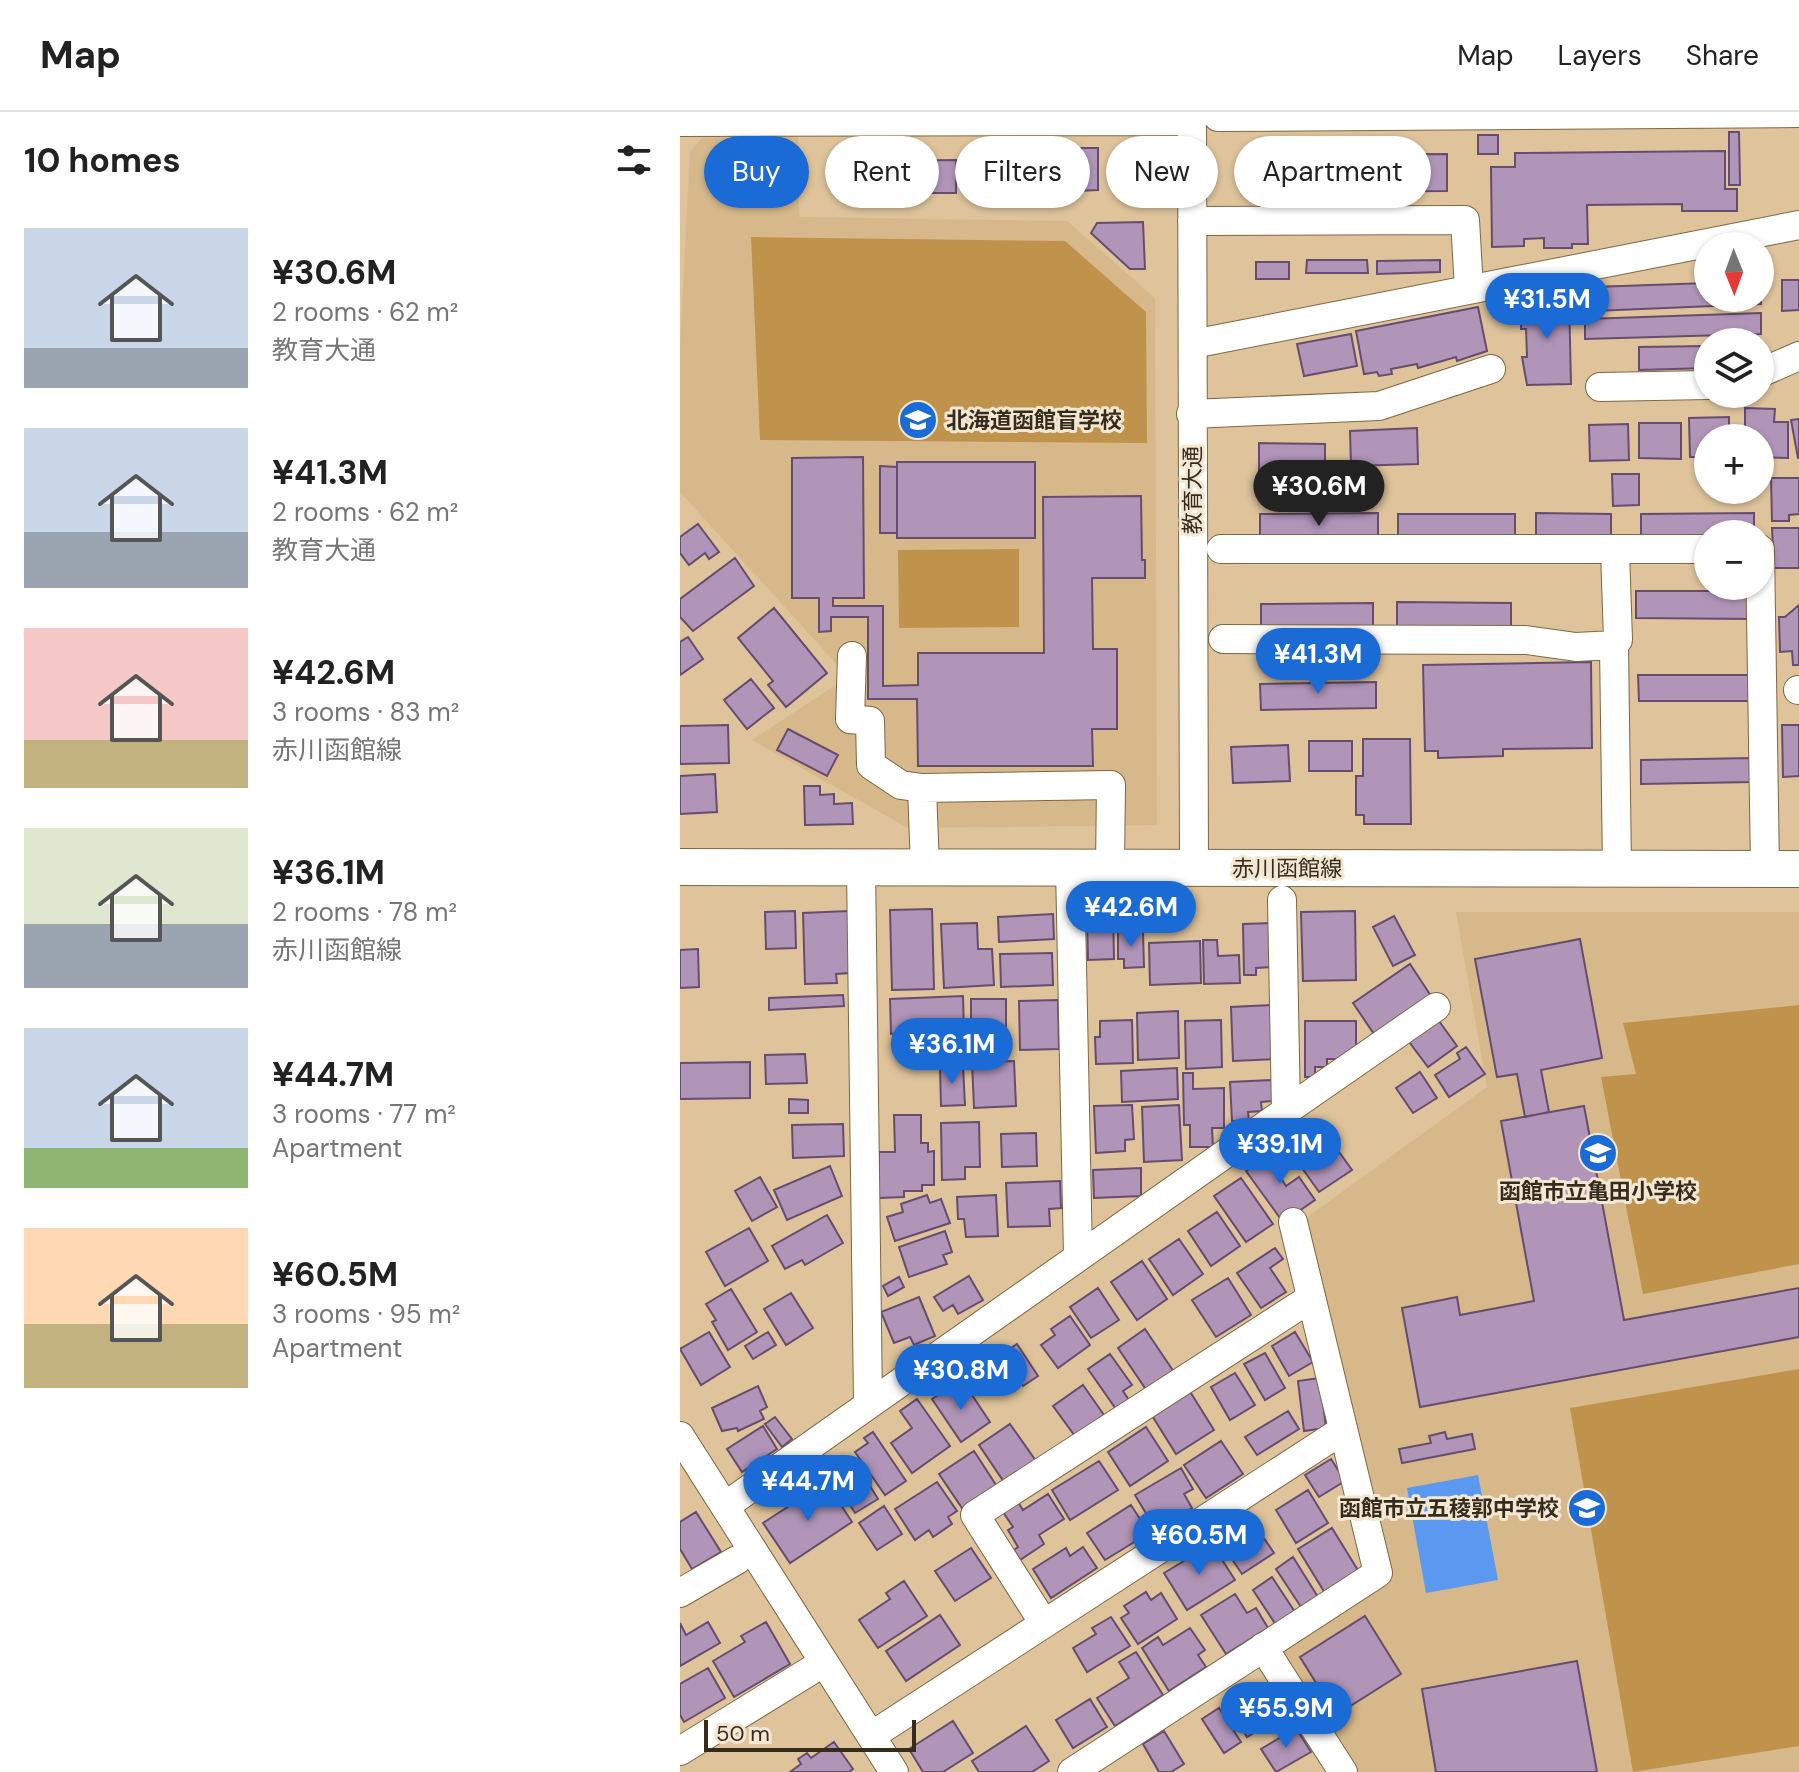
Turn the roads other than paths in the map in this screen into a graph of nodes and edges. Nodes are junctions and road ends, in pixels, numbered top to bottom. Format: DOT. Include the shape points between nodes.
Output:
graph roads {
  1 [pos="1730,113"];
  2 [pos="1799,113"];
  3 [pos="1488,114"];
  4 [pos="1200,117"];
  5 [pos="680,122"];
  6 [pos="1192,221"];
  7 [pos="1799,225"];
  8 [pos="1469,289"];
  9 [pos="1193,344"];
  10 [pos="1799,356"];
  11 [pos="1774,367"];
  12 [pos="1491,369"];
  13 [pos="1694,385"];
  14 [pos="1600,387"];
  15 [pos="1191,414"];
  16 [pos="1221,549"];
  17 [pos="1694,549"];
  18 [pos="1615,551"];
  19 [pos="1764,600"];
  20 [pos="1223,639"];
  21 [pos="1614,645"];
  22 [pos="852,656"];
  23 [pos="922,788"];
  24 [pos="680,867"];
  25 [pos="861,867"];
  26 [pos="1070,867"];
  27 [pos="1110,867"];
  28 [pos="925,868"];
  29 [pos="1194,868"];
  30 [pos="1617,869"];
  31 [pos="1782,869"];
  32 [pos="1282,900"];
  33 [pos="1436,1007"];
  34 [pos="1286,1111"];
  35 [pos="1293,1222"];
  36 [pos="1078,1256"];
  37 [pos="1311,1298"];
  38 [pos="868,1402"];
  39 [pos="1343,1430"];
  40 [pos="680,1436"];
  41 [pos="725,1506"];
  42 [pos="737,1560"];
  43 [pos="680,1593"];
  44 [pos="1043,1622"];
  45 [pos="1263,1647"];
  46 [pos="823,1663"];
  47 [pos="871,1736"];
  48 [pos="680,1751"];
  49 [pos="888,1770"];
  50 [pos="1072,1772"];
  51 [pos="1343,1772"];
  1 -- 2 [label="street"];
  1 -- 3 [label="street"];
  3 -- 4 [label="street"];
  4 -- 5 [label="street"];
  4 -- 6 [label="street, 教育大通"];
  6 -- 8 [label="street" via="1465,220"];
  6 -- 9 [label="street, 教育大通"];
  7 -- 8 [label="street"];
  8 -- 9 [label="street"];
  9 -- 15 [label="street, 教育大通"];
  10 -- 11 [label="street"];
  12 -- 15 [label="street" via="1379,406"];
  13 -- 14 [label="street"];
  15 -- 29 [label="street, 教育大通"];
  16 -- 18 [label="street"];
  17 -- 18 [label="street"];
  18 -- 21 [label="street"];
  19 -- 31 [label="street"];
  20 -- 21 [label="street"];
  21 -- 30 [label="street"];
  22 -- 23 [label="street" via="850,719 870,721 871,765 901,785"];
  23 -- 27 [label="street" via="1111,785"];
  23 -- 28 [label="street"];
  24 -- 25 [label="main road, 赤川函館線"];
  25 -- 28 [label="main road, 赤川函館線"];
  25 -- 38 [label="street"];
  26 -- 27 [label="main road, 赤川函館線"];
  26 -- 28 [label="main road, 赤川函館線"];
  26 -- 36 [label="street"];
  27 -- 29 [label="main road, 赤川函館線"];
  29 -- 30 [label="main road, 赤川函館線"];
  30 -- 31 [label="main road, 赤川函館線"];
  32 -- 34 [label="street"];
  33 -- 34 [label="street"];
  34 -- 36 [label="street"];
  35 -- 37 [label="street"];
  36 -- 38 [label="street"];
  37 -- 39 [label="street"];
  37 -- 44 [label="street" via="975,1515"];
  38 -- 41 [label="street"];
  39 -- 44 [label="street"];
  39 -- 45 [label="street" via="1378,1573"];
  40 -- 41 [label="street"];
  41 -- 46 [label="street"];
  42 -- 43 [label="street"];
  44 -- 47 [label="street"];
  45 -- 50 [label="street"];
  45 -- 51 [label="street"];
  46 -- 47 [label="street"];
  46 -- 48 [label="street"];
  47 -- 49 [label="street"];
}
